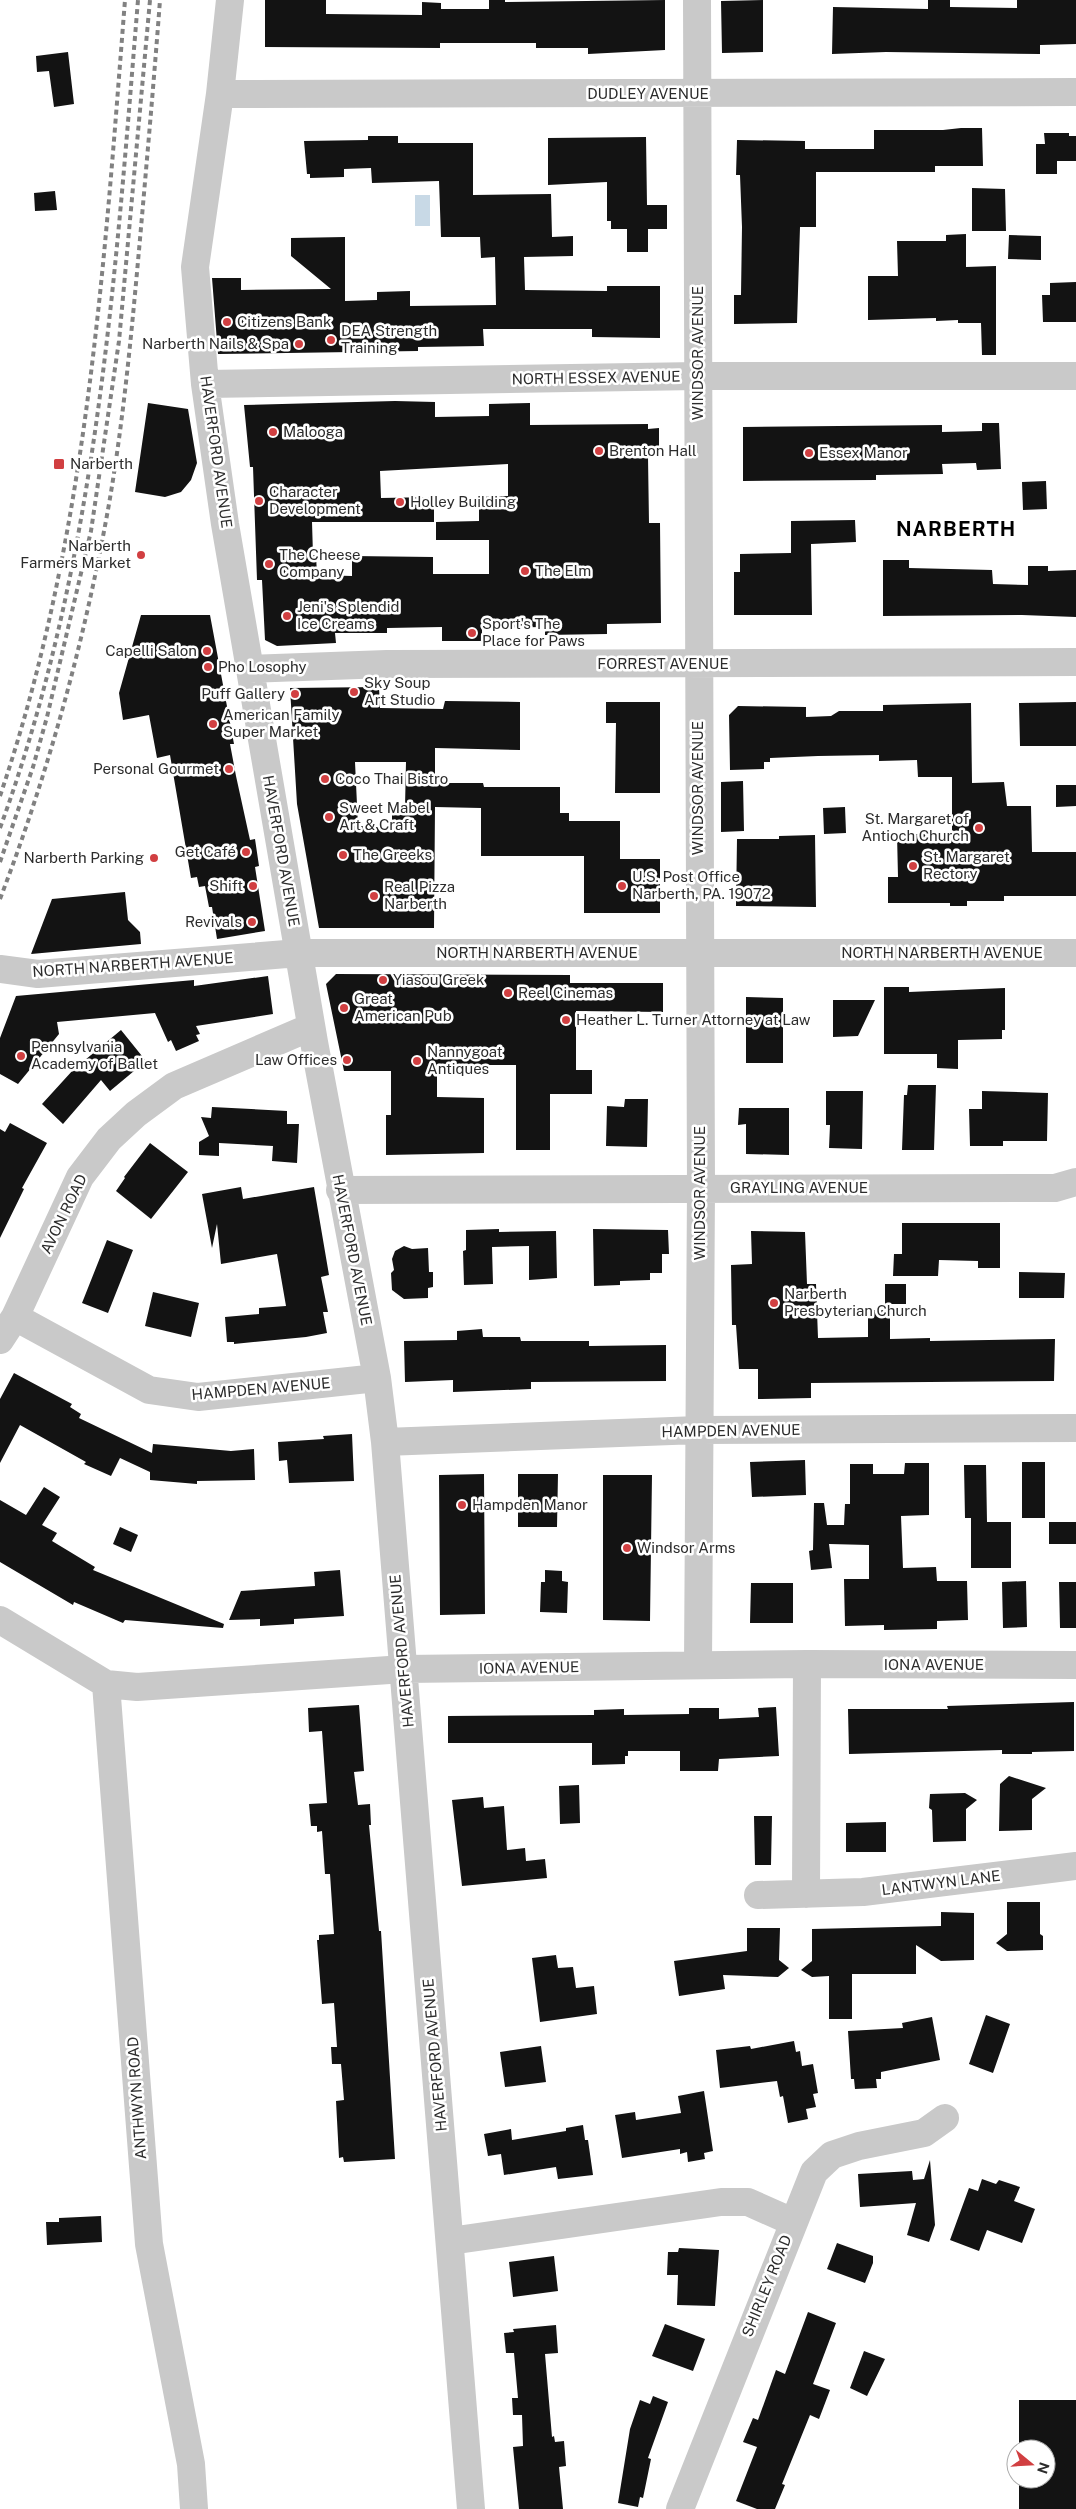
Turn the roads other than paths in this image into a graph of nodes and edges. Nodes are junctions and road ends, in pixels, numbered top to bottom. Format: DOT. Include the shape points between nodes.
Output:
graph roads {
  1 [pos="230,0"];
  2 [pos="697,0"];
  3 [pos="1076,92"];
  4 [pos="220,94"];
  5 [pos="698,94"];
  6 [pos="698,376"];
  7 [pos="1076,376"];
  8 [pos="205,384"];
  9 [pos="1076,662"];
  10 [pos="698,665"];
  11 [pos="250,669"];
  12 [pos="698,952"];
  13 [pos="299,953"];
  14 [pos="1076,953"];
  15 [pos="0,968"];
  16 [pos="311,1027"];
  17 [pos="1076,1182"];
  18 [pos="701,1188"];
  19 [pos="340,1190"];
  20 [pos="15,1317"];
  21 [pos="0,1340"];
  22 [pos="377,1378"];
  23 [pos="1076,1428"];
  24 [pos="698,1430"];
  25 [pos="385,1442"];
  26 [pos="0,1620"];
  27 [pos="806,1664"];
  28 [pos="698,1665"];
  29 [pos="1076,1665"];
  30 [pos="404,1669"];
  31 [pos="106,1684"];
  32 [pos="1076,1866"];
  33 [pos="806,1894"];
  34 [pos="758,1895"];
  35 [pos="945,2118"];
  36 [pos="793,2222"];
  37 [pos="450,2241"];
  38 [pos="194,2509"];
  39 [pos="471,2509"];
  40 [pos="680,2509"];
  1 -- 4 [label="street, HAVERFORD AVENUE"];
  2 -- 5 [label="street, WINDSOR AVENUE"];
  3 -- 5 [label="street, DUDLEY AVENUE"];
  4 -- 5 [label="street, DUDLEY AVENUE"];
  4 -- 8 [label="street, HAVERFORD AVENUE" via="195,267"];
  5 -- 6 [label="street, WINDSOR AVENUE"];
  6 -- 7 [label="street, NORTH ESSEX AVENUE"];
  6 -- 8 [label="street, NORTH ESSEX AVENUE"];
  6 -- 10 [label="street, WINDSOR AVENUE"];
  8 -- 11 [label="street, HAVERFORD AVENUE"];
  9 -- 10 [label="street, FORREST AVENUE"];
  10 -- 11 [label="street, FORREST AVENUE" via="387,664"];
  10 -- 12 [label="street, WINDSOR AVENUE"];
  11 -- 13 [label="street, HAVERFORD AVENUE"];
  12 -- 13 [label="street, NORTH NARBERTH AVENUE"];
  12 -- 14 [label="street, NORTH NARBERTH AVENUE"];
  12 -- 18 [label="street, WINDSOR AVENUE"];
  13 -- 15 [label="street, NORTH NARBERTH AVENUE" via="38,974"];
  13 -- 16 [label="street, HAVERFORD AVENUE"];
  16 -- 19 [label="street, HAVERFORD AVENUE"];
  16 -- 20 [label="street, AVON ROAD" via="174,1086 109,1138 80,1177"];
  17 -- 18 [label="street, GRAYLING AVENUE" via="1055,1188"];
  18 -- 19 [label="street, GRAYLING AVENUE"];
  18 -- 24 [label="street, WINDSOR AVENUE"];
  19 -- 22 [label="street, HAVERFORD AVENUE"];
  20 -- 21 [label="street, AVON ROAD"];
  20 -- 22 [label="street, HAMPDEN AVENUE" via="149,1390 198,1397"];
  22 -- 25 [label="street, HAVERFORD AVENUE"];
  23 -- 24 [label="street, HAMPDEN AVENUE"];
  24 -- 25 [label="street, HAMPDEN AVENUE"];
  24 -- 28 [label="street, WINDSOR AVENUE"];
  25 -- 30 [label="street, HAVERFORD AVENUE"];
  26 -- 31 [label="street, IONA AVENUE"];
  27 -- 28 [label="street, IONA AVENUE"];
  27 -- 29 [label="street, IONA AVENUE"];
  27 -- 33 [label="street"];
  28 -- 30 [label="street, IONA AVENUE"];
  30 -- 31 [label="street, IONA AVENUE" via="136,1687"];
  30 -- 37 [label="street, HAVERFORD AVENUE"];
  31 -- 38 [label="street, ANTHWYN ROAD" via="148,2244 191,2464"];
  32 -- 33 [label="street, LANTWYN LANE" via="863,1892"];
  33 -- 34 [label="street, LANTWYN LANE"];
  35 -- 36 [label="street" via="924,2133 832,2155 814,2172"];
  36 -- 37 [label="street, SHIRLEY ROAD" via="748,2202 721,2202"];
  36 -- 40 [label="street, SHIRLEY ROAD"];
  37 -- 39 [label="street, HAVERFORD AVENUE"];
}
